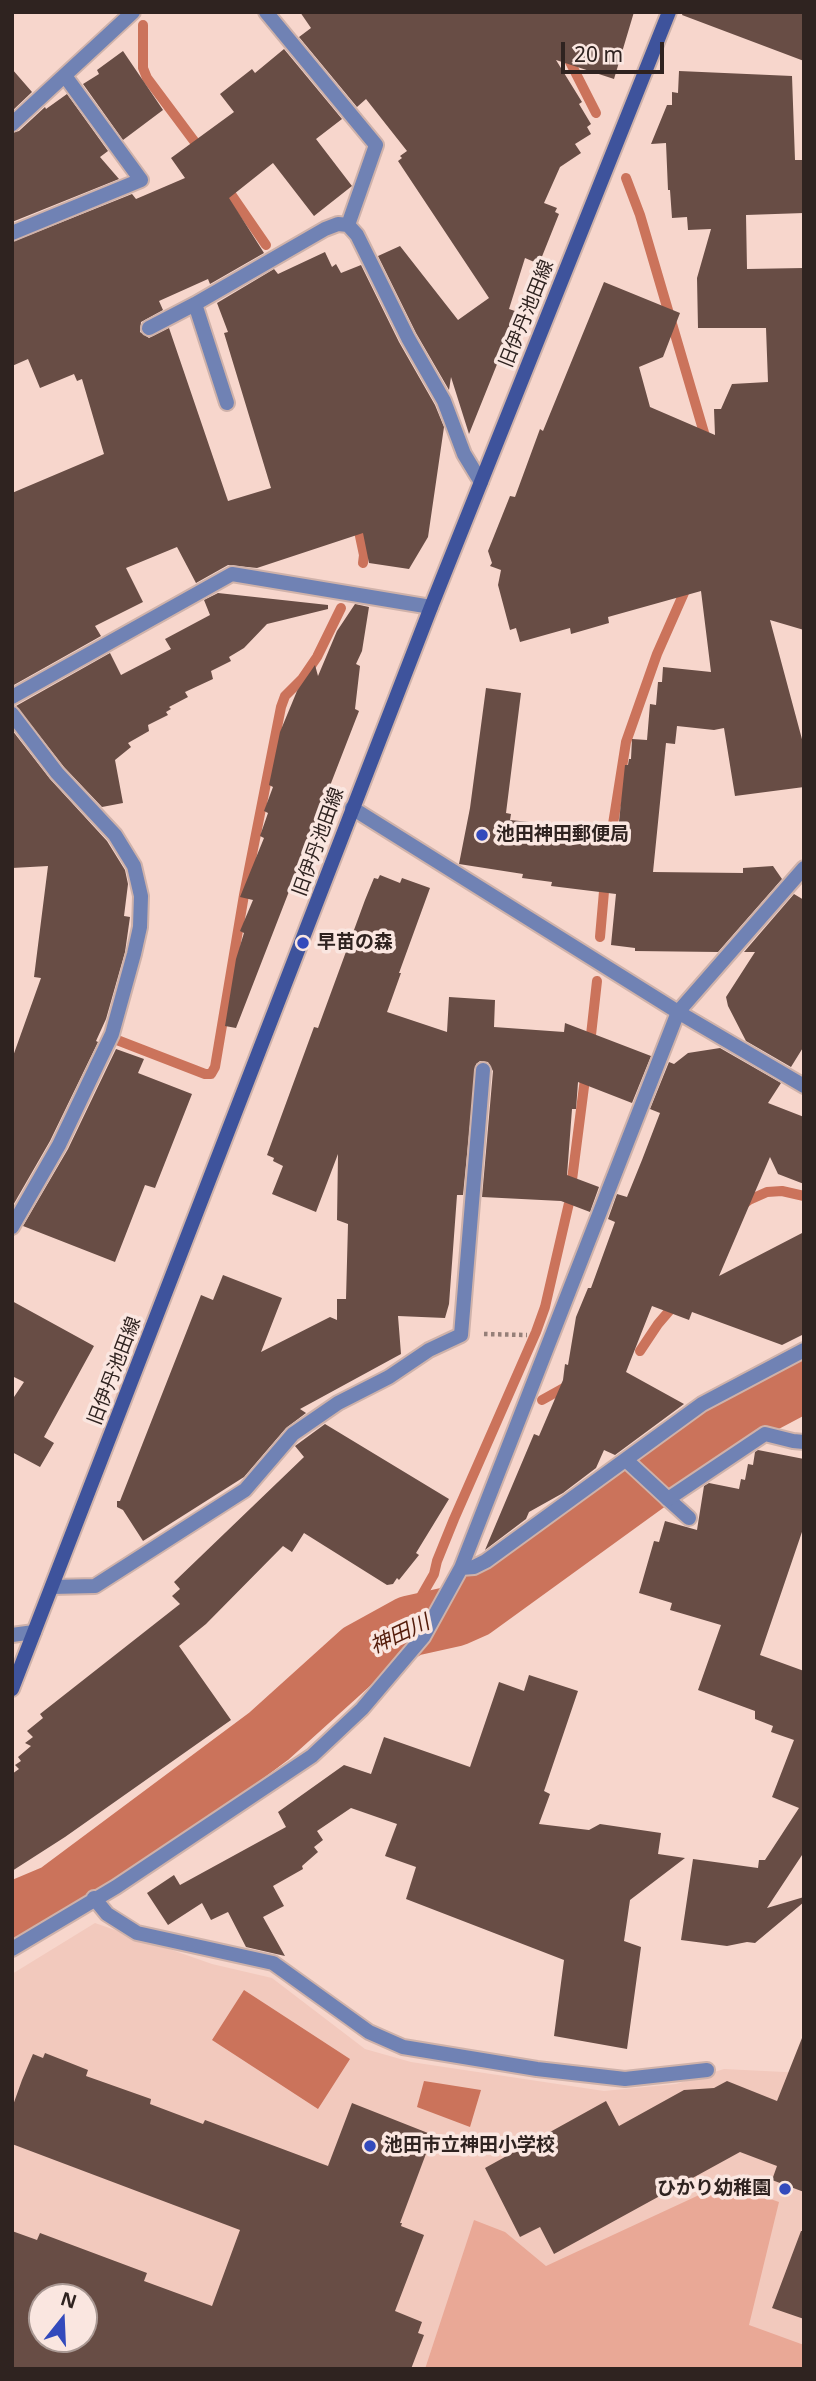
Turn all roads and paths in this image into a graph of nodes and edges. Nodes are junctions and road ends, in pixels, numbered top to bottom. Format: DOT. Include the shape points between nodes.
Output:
graph roads {
  1 [pos="134,12"];
  2 [pos="267,12"];
  3 [pos="669,12"];
  4 [pos="65,76"];
  5 [pos="12,124"];
  6 [pos="348,225"];
  7 [pos="12,233"];
  8 [pos="195,304"];
  9 [pos="149,328"];
  10 [pos="227,402"];
  11 [pos="481,482"];
  12 [pos="431,607"];
  13 [pos="12,697"];
  14 [pos="12,715"];
  15 [pos="352,808"];
  16 [pos="804,868"];
  17 [pos="678,1012"];
  18 [pos="483,1070"];
  19 [pos="804,1086"];
  20 [pos="12,1227"];
  21 [pos="461,1335"];
  22 [pos="528,1336"];
  23 [pos="804,1350"];
  24 [pos="804,1442"];
  25 [pos="630,1463"];
  26 [pos="665,1496"];
  27 [pos="689,1518"];
  28 [pos="461,1568"];
  29 [pos="52,1587"];
  30 [pos="34,1632"];
  31 [pos="12,1635"];
  32 [pos="12,1689"];
  33 [pos="94,1898"];
  34 [pos="12,1949"];
  35 [pos="707,2070"];
  1 -- 4 [label="street"];
  2 -- 6 [label="street" via="376,145"];
  3 -- 11 [label="street, 旧伊丹池田線"];
  4 -- 5 [label="street"];
  4 -- 7 [label="street" via="141,180"];
  6 -- 8 [label="street" via="325,229"];
  6 -- 11 [label="street" via="444,401 464,454"];
  8 -- 9 [label="street"];
  8 -- 10 [label="street"];
  11 -- 12 [label="street, 旧伊丹池田線"];
  12 -- 13 [label="street" via="232,574"];
  12 -- 15 [label="street, 旧伊丹池田線"];
  14 -- 20 [label="street" via="57,773 115,835 137,873 141,903 134,954 109,1041 59,1145"];
  15 -- 17 [label="street"];
  15 -- 29 [label="street, 旧伊丹池田線"];
  16 -- 17 [label="street"];
  17 -- 19 [label="street"];
  17 -- 28 [label="street"];
  18 -- 21 [label="street"];
  21 -- 22 [label="path"];
  21 -- 29 [label="street" via="293,1434 246,1490 95,1586"];
  23 -- 25 [label="street" via="702,1404"];
  24 -- 26 [label="street" via="765,1434"];
  25 -- 26 [label="street"];
  25 -- 28 [label="street" via="486,1561"];
  26 -- 27 [label="street"];
  28 -- 33 [label="street" via="423,1637 362,1709 312,1756"];
  29 -- 30 [label="street, 旧伊丹池田線"];
  30 -- 31 [label="street"];
  30 -- 32 [label="street, 旧伊丹池田線"];
  33 -- 34 [label="street"];
  33 -- 35 [label="street" via="107,1914 138,1933 273,1963 369,2032 403,2047 625,2078"];
}
